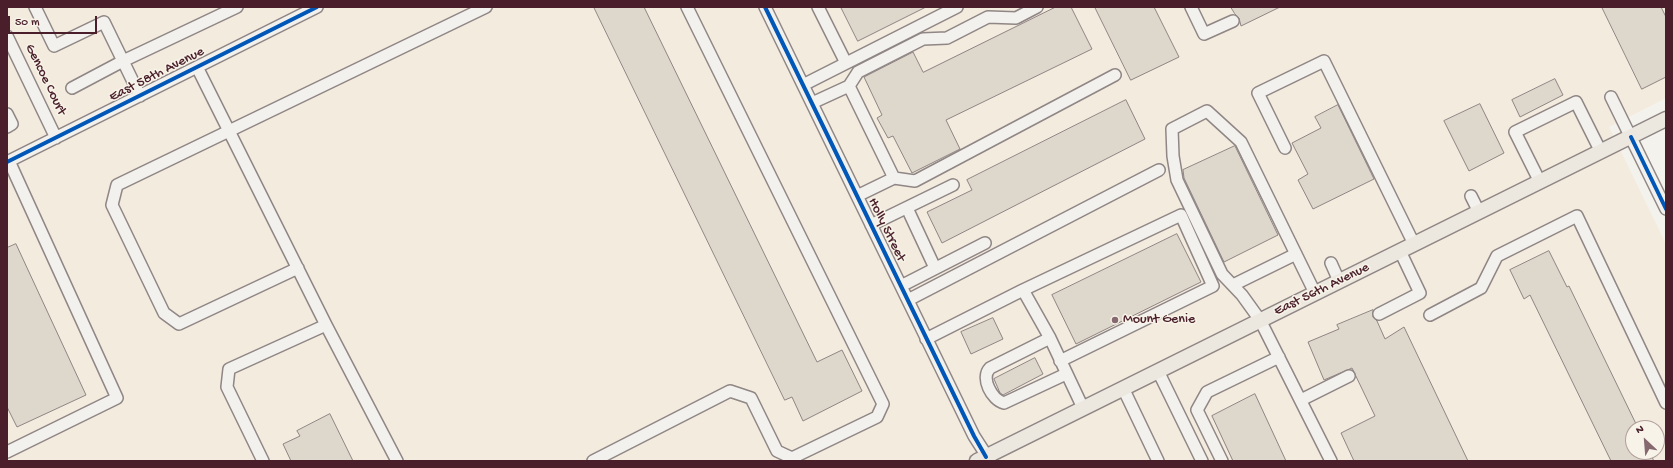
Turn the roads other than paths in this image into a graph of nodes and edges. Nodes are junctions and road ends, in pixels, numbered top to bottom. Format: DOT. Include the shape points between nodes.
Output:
graph roads {
  1 [pos="35,7"];
  2 [pos="236,7"];
  3 [pos="317,7"];
  4 [pos="486,7"];
  5 [pos="687,7"];
  6 [pos="765,7"];
  7 [pos="818,7"];
  8 [pos="957,7"];
  9 [pos="1037,7"];
  10 [pos="1191,7"];
  11 [pos="467,11"];
  12 [pos="1233,21"];
  13 [pos="7,36"];
  14 [pos="123,61"];
  15 [pos="846,63"];
  16 [pos="197,67"];
  17 [pos="1115,75"];
  18 [pos="803,85"];
  19 [pos="849,86"];
  20 [pos="72,88"];
  21 [pos="140,96"];
  22 [pos="1611,97"];
  23 [pos="812,103"];
  24 [pos="7,114"];
  25 [pos="1666,119"];
  26 [pos="7,127"];
  27 [pos="228,130"];
  28 [pos="1631,137"];
  29 [pos="56,138"];
  30 [pos="1285,148"];
  31 [pos="1601,152"];
  32 [pos="8,162"];
  33 [pos="1159,170"];
  34 [pos="894,178"];
  35 [pos="1540,182"];
  36 [pos="953,185"];
  37 [pos="857,196"];
  38 [pos="1471,196"];
  39 [pos="907,208"];
  40 [pos="1666,209"];
  41 [pos="1479,212"];
  42 [pos="872,225"];
  43 [pos="985,242"];
  44 [pos="1414,244"];
  45 [pos="1400,251"];
  46 [pos="1296,254"];
  47 [pos="1331,263"];
  48 [pos="298,268"];
  49 [pos="936,268"];
  50 [pos="1339,281"];
  51 [pos="1233,285"];
  52 [pos="901,286"];
  53 [pos="1023,290"];
  54 [pos="1315,293"];
  55 [pos="908,300"];
  56 [pos="1379,314"];
  57 [pos="1430,314"];
  58 [pos="1260,320"];
  59 [pos="326,325"];
  60 [pos="1050,338"];
  61 [pos="926,339"];
  62 [pos="1279,357"];
  63 [pos="1060,361"];
  64 [pos="1158,371"];
  65 [pos="1066,374"];
  66 [pos="1349,376"];
  67 [pos="1124,388"];
  68 [pos="1301,400"];
  69 [pos="1666,403"];
  70 [pos="1083,408"];
  71 [pos="7,452"];
  72 [pos="984,460"];
  73 [pos="263,461"];
  74 [pos="397,461"];
  75 [pos="593,461"];
  76 [pos="1158,461"];
  77 [pos="1202,461"];
  78 [pos="1222,461"];
  79 [pos="1331,461"];
  1 -- 14 [label="street" via="54,46 104,22"];
  2 -- 14 [label="street"];
  3 -- 16 [label="street, East 58th Avenue"];
  4 -- 11 [label="street"];
  5 -- 75 [label="street" via="883,404 877,417 792,458 777,451 751,398 730,391"];
  6 -- 18 [label="street, Holly Street"];
  7 -- 15 [label="street"];
  8 -- 15 [label="street"];
  9 -- 19 [label="street" via="1016,18 988,17 947,38 923,39 858,72"];
  10 -- 12 [label="street" via="1204,34"];
  11 -- 27 [label="street"];
  13 -- 29 [label="street, Gencoe Court"];
  14 -- 20 [label="street"];
  14 -- 21 [label="street"];
  15 -- 18 [label="street"];
  16 -- 21 [label="street, East 58th Avenue"];
  16 -- 27 [label="street"];
  17 -- 34 [label="street" via="915,181"];
  18 -- 23 [label="street, Holly Street"];
  19 -- 23 [label="street"];
  19 -- 34 [label="street"];
  21 -- 29 [label="street, East 58th Avenue"];
  22 -- 28 [label="street"];
  23 -- 37 [label="street, Holly Street"];
  24 -- 26 [label="street" via="12,124"];
  25 -- 28 [label="main road, East 56th Avenue"];
  27 -- 48 [label="street"];
  27 -- 48 [label="street" via="117,186 112,204 164,313 179,324"];
  28 -- 31 [label="main road, East 56th Avenue"];
  28 -- 40 [label="street"];
  29 -- 32 [label="street, East 58th Avenue"];
  30 -- 44 [label="street" via="1258,93 1324,61"];
  31 -- 35 [label="main road, East 56th Avenue"];
  31 -- 35 [label="street" via="1576,102 1515,132"];
  32 -- 71 [label="street" via="117,398"];
  33 -- 55 [label="street"];
  34 -- 37 [label="street"];
  35 -- 41 [label="main road, East 56th Avenue"];
  36 -- 39 [label="street"];
  37 -- 42 [label="street, Holly Street"];
  38 -- 41 [label="street"];
  39 -- 42 [label="street"];
  39 -- 49 [label="street"];
  41 -- 44 [label="main road, East 56th Avenue"];
  42 -- 52 [label="street, Holly Street"];
  43 -- 49 [label="street"];
  44 -- 45 [label="main road, East 56th Avenue"];
  45 -- 50 [label="main road, East 56th Avenue"];
  45 -- 56 [label="street" via="1420,292"];
  46 -- 51 [label="street"];
  46 -- 51 [label="street" via="1241,142 1208,112 1172,129 1177,180 1222,274"];
  46 -- 54 [label="street"];
  47 -- 50 [label="street"];
  48 -- 59 [label="street"];
  49 -- 52 [label="street"];
  50 -- 54 [label="main road, East 56th Avenue"];
  51 -- 58 [label="street"];
  52 -- 55 [label="street, Holly Street"];
  53 -- 60 [label="street"];
  53 -- 61 [label="street"];
  53 -- 63 [label="street" via="1181,215 1213,286"];
  54 -- 58 [label="main road, East 56th Avenue"];
  55 -- 61 [label="street, Holly Street"];
  57 -- 69 [label="street" via="1481,288 1497,256 1577,216"];
  58 -- 62 [label="street"];
  58 -- 64 [label="main road, East 56th Avenue"];
  59 -- 73 [label="street" via="229,369 227,388"];
  59 -- 74 [label="street"];
  60 -- 63 [label="street"];
  60 -- 65 [label="street" via="990,368 985,378 994,397 1004,403"];
  61 -- 72 [label="street, Holly Street"];
  62 -- 68 [label="street"];
  62 -- 78 [label="street" via="1207,392 1197,410"];
  63 -- 65 [label="street"];
  64 -- 67 [label="main road, East 56th Avenue"];
  64 -- 77 [label="street"];
  65 -- 70 [label="street"];
  66 -- 68 [label="street"];
  67 -- 70 [label="main road, East 56th Avenue"];
  67 -- 76 [label="street"];
  68 -- 79 [label="street"];
  70 -- 72 [label="main road, East 56th Avenue"];
}
